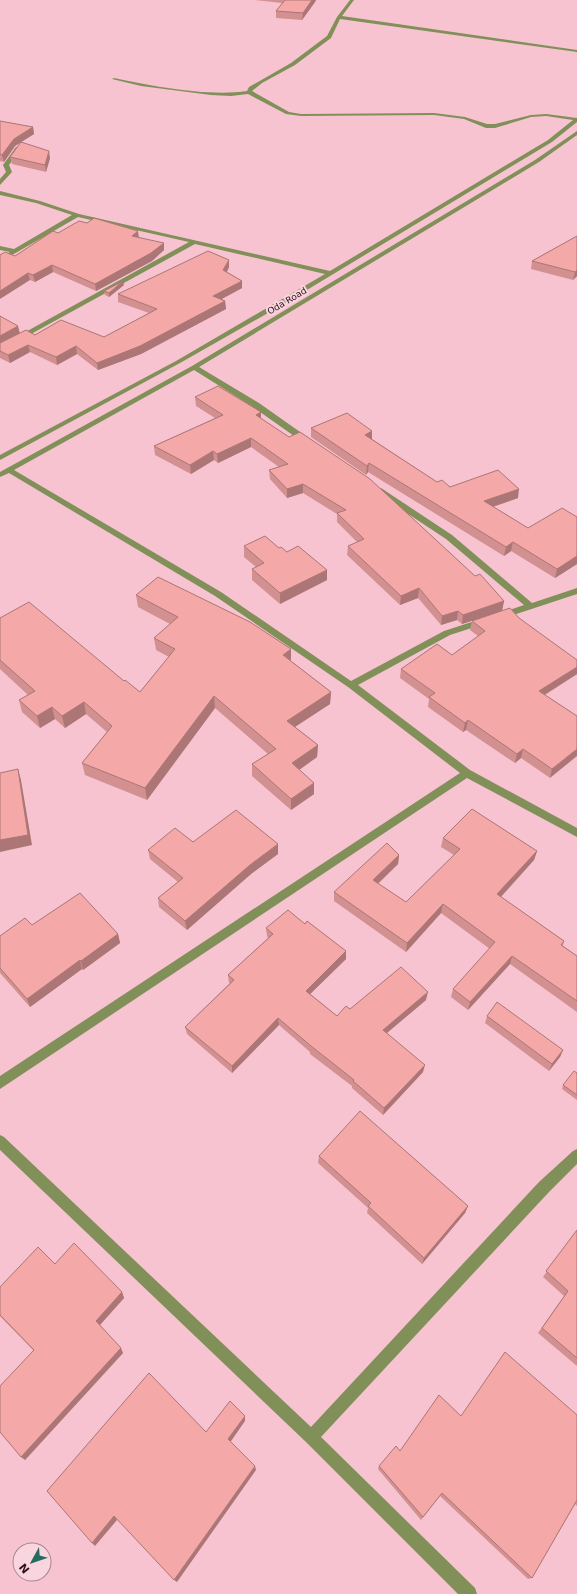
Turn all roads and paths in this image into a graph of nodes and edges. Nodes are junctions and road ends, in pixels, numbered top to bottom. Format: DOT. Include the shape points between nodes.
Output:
graph roads {
  1 [pos="352,0"];
  2 [pos="339,17"];
  3 [pos="577,51"];
  4 [pos="114,79"];
  5 [pos="249,92"];
  6 [pos="577,119"];
  7 [pos="577,133"];
  8 [pos="18,148"];
  9 [pos="0,183"];
  10 [pos="0,193"];
  11 [pos="77,215"];
  12 [pos="194,242"];
  13 [pos="0,248"];
  14 [pos="15,251"];
  15 [pos="0,260"];
  16 [pos="329,273"];
  17 [pos="0,349"];
  18 [pos="194,367"];
  19 [pos="311,444"];
  20 [pos="0,458"];
  21 [pos="8,470"];
  22 [pos="0,475"];
  23 [pos="374,487"];
  24 [pos="577,591"];
  25 [pos="530,606"];
  26 [pos="351,685"];
  27 [pos="467,773"];
  28 [pos="577,833"];
  29 [pos="0,1083"];
  30 [pos="0,1141"];
  31 [pos="577,1155"];
  32 [pos="311,1437"];
  33 [pos="469,1594"];
  1 -- 2 [label="street"];
  2 -- 3 [label="street"];
  2 -- 5 [label="street" via="329,37 293,64 251,88"];
  4 -- 5 [label="street" via="210,94 231,96"];
  5 -- 6 [label="street" via="288,113 301,115 434,114 465,118 491,126 531,116"];
  6 -- 16 [label="street, Oda Road" via="550,141"];
  7 -- 18 [label="street, Oda Road" via="486,192"];
  8 -- 9 [label="street" via="6,165 9,172"];
  10 -- 11 [label="street"];
  11 -- 12 [label="street"];
  11 -- 14 [label="street"];
  12 -- 16 [label="street"];
  12 -- 17 [label="street"];
  13 -- 14 [label="street"];
  14 -- 15 [label="street"];
  16 -- 20 [label="street, Oda Road" via="184,358"];
  18 -- 19 [label="street" via="256,405"];
  18 -- 21 [label="street, Oda Road"];
  21 -- 22 [label="street, Oda Road"];
  21 -- 26 [label="street" via="218,594"];
  23 -- 25 [label="street" via="449,536"];
  24 -- 25 [label="street"];
  25 -- 26 [label="street" via="447,633"];
  26 -- 27 [label="street"];
  27 -- 28 [label="street"];
  27 -- 29 [label="street"];
  30 -- 32 [label="street"];
  31 -- 32 [label="street" via="544,1187"];
  32 -- 33 [label="street"];
}
